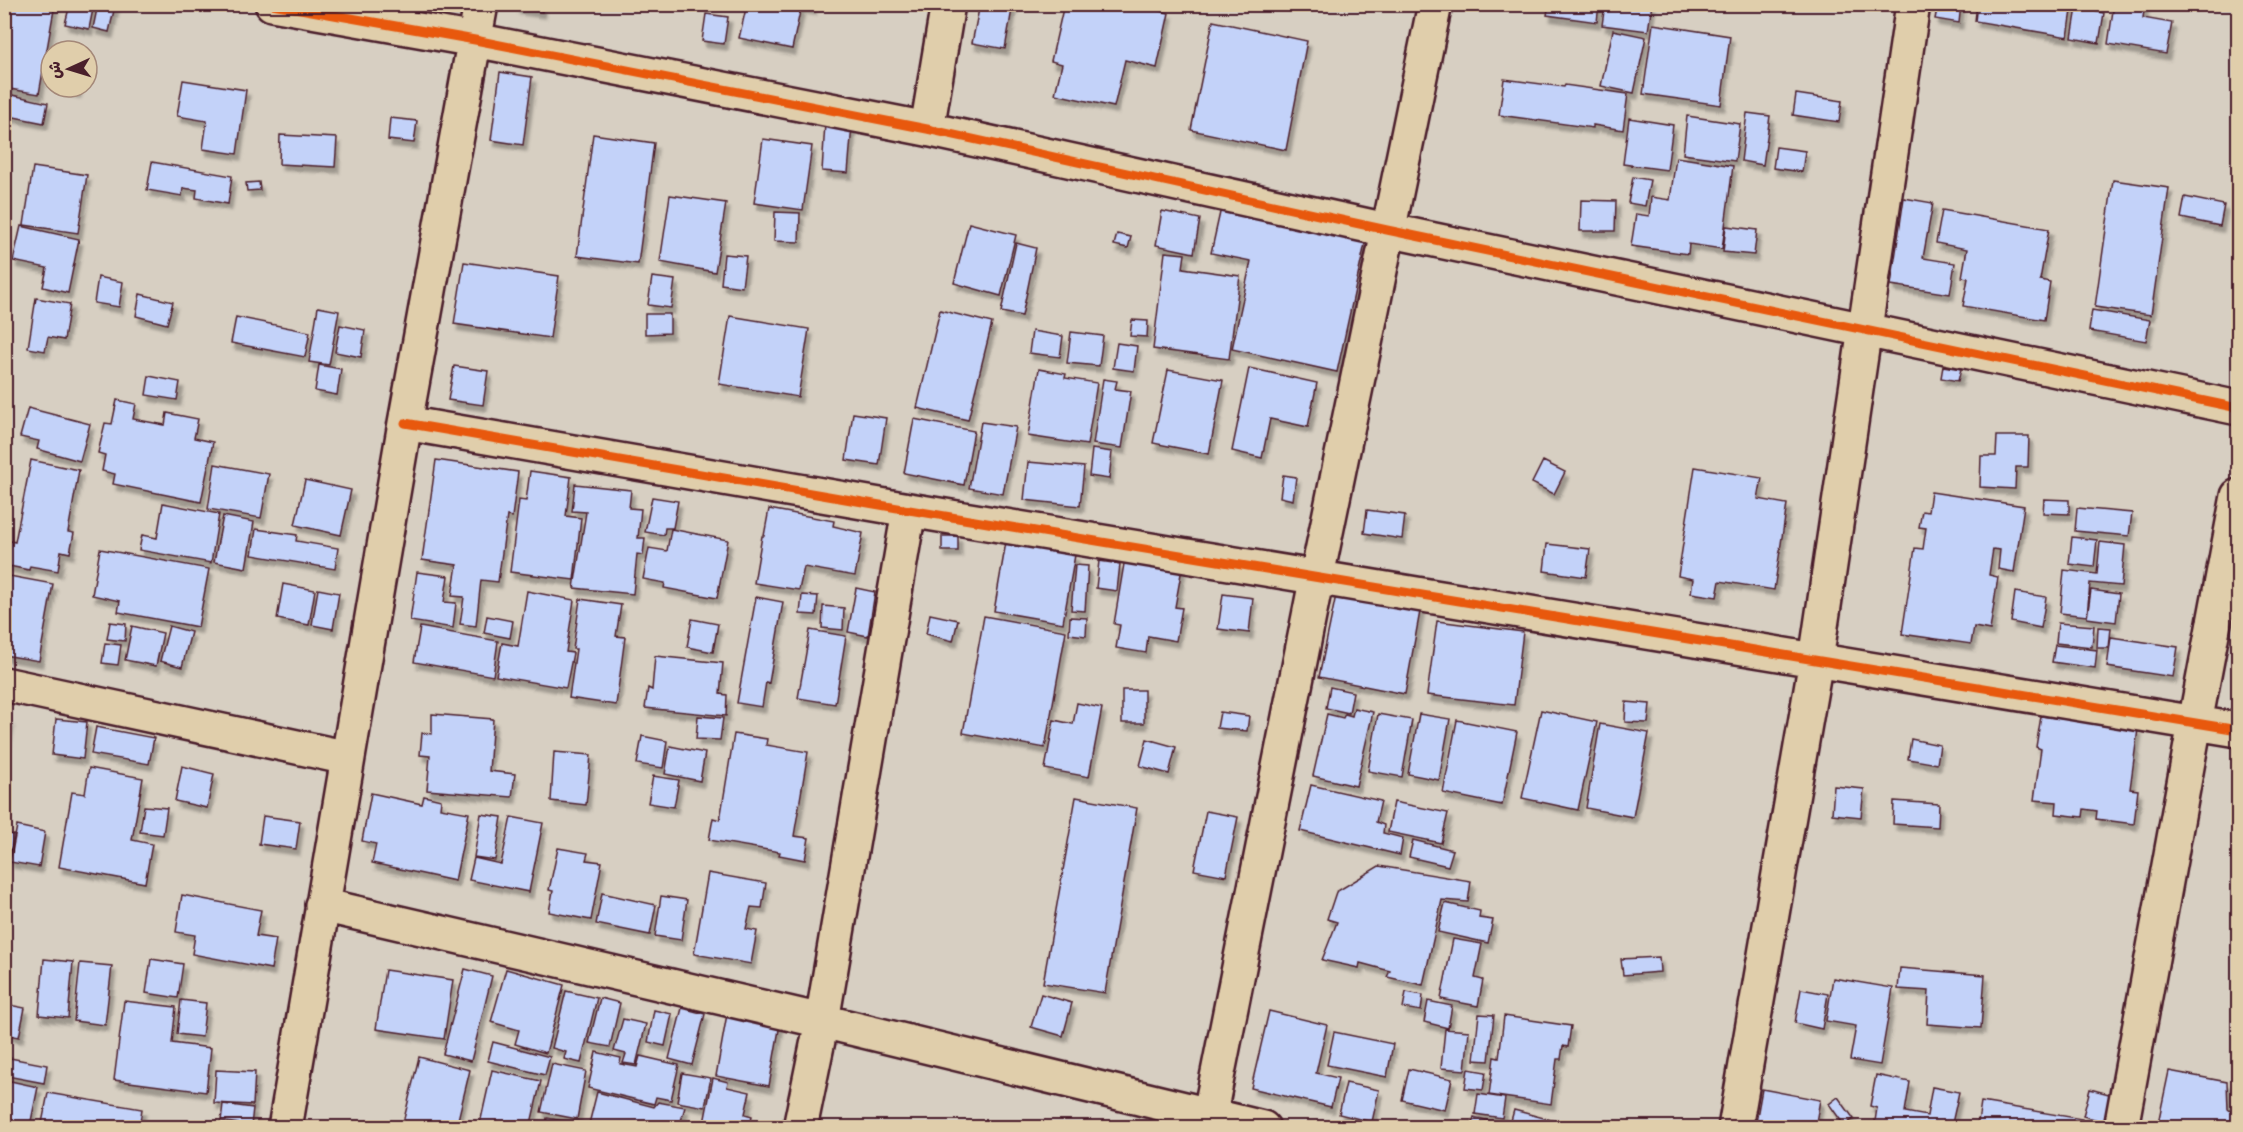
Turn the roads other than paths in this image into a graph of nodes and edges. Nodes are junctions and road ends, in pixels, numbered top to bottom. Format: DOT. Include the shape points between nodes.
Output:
graph roads {
  1 [pos="272,4"];
  2 [pos="481,4"];
  3 [pos="948,4"];
  4 [pos="1435,4"];
  5 [pos="1913,4"];
  6 [pos="475,40"];
  7 [pos="927,129"];
  8 [pos="1387,230"];
  9 [pos="1866,331"];
  10 [pos="2238,408"];
  11 [pos="405,423"];
  12 [pos="2238,496"];
  13 [pos="909,510"];
  14 [pos="1317,576"];
  15 [pos="1816,660"];
  16 [pos="4,684"];
  17 [pos="2195,723"];
  18 [pos="2238,730"];
  19 [pos="348,758"];
  20 [pos="322,905"];
  21 [pos="822,1021"];
  22 [pos="1209,1121"];
  23 [pos="285,1128"];
  24 [pos="800,1128"];
  25 [pos="1263,1128"];
  26 [pos="1735,1128"];
  27 [pos="2121,1128"];
  1 -- 6 [label="street"];
  2 -- 6 [label="street"];
  3 -- 7 [label="street"];
  4 -- 8 [label="street"];
  5 -- 9 [label="street"];
  6 -- 7 [label="street"];
  6 -- 11 [label="street"];
  7 -- 8 [label="street"];
  8 -- 9 [label="street"];
  8 -- 14 [label="street"];
  9 -- 10 [label="street"];
  9 -- 15 [label="street"];
  11 -- 13 [label="street"];
  11 -- 19 [label="street"];
  12 -- 17 [label="street"];
  13 -- 14 [label="street"];
  13 -- 21 [label="street"];
  14 -- 15 [label="street"];
  14 -- 22 [label="street"];
  15 -- 17 [label="street"];
  15 -- 26 [label="street"];
  16 -- 19 [label="street"];
  17 -- 18 [label="street"];
  17 -- 27 [label="street"];
  19 -- 20 [label="street"];
  20 -- 21 [label="street"];
  20 -- 23 [label="street"];
  21 -- 22 [label="street"];
  21 -- 24 [label="street"];
  22 -- 25 [label="street"];
}
